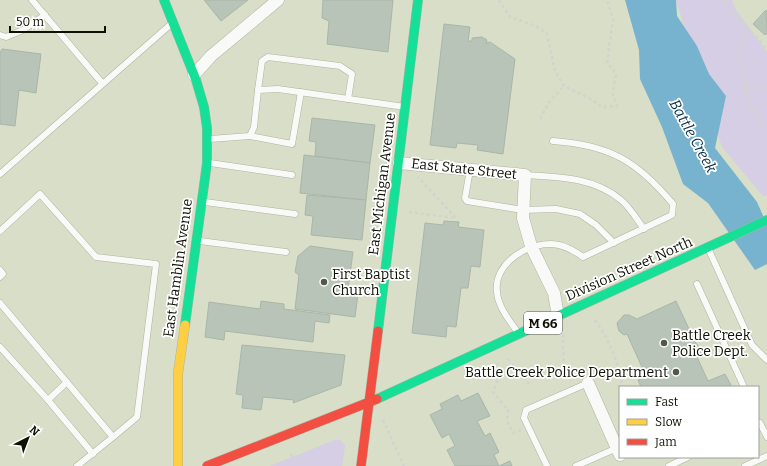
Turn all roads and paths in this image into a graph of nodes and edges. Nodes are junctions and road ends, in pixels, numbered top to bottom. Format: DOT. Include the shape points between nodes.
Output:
graph roads {
  1 [pos="32,0"];
  2 [pos="154,0"];
  3 [pos="164,0"];
  4 [pos="278,0"];
  5 [pos="418,0"];
  6 [pos="499,0"];
  7 [pos="607,0"];
  8 [pos="725,0"];
  9 [pos="45,15"];
  10 [pos="172,23"];
  11 [pos="750,31"];
  12 [pos="0,35"];
  13 [pos="767,51"];
  14 [pos="194,75"];
  15 [pos="102,83"];
  16 [pos="744,85"];
  17 [pos="564,86"];
  18 [pos="258,90"];
  19 [pos="301,92"];
  20 [pos="767,92"];
  21 [pos="348,99"];
  22 [pos="405,107"];
  23 [pos="540,119"];
  24 [pos="767,129"];
  25 [pos="250,136"];
  26 [pos="207,139"];
  27 [pos="553,141"];
  28 [pos="207,163"];
  29 [pos="399,163"];
  30 [pos="470,170"];
  31 [pos="414,172"];
  32 [pos="0,174"];
  33 [pos="292,175"];
  34 [pos="525,175"];
  35 [pos="201,202"];
  36 [pos="523,210"];
  37 [pos="409,212"];
  38 [pos="295,214"];
  39 [pos="767,220"];
  40 [pos="644,229"];
  41 [pos="0,230"];
  42 [pos="196,241"];
  43 [pos="614,243"];
  44 [pos="531,246"];
  45 [pos="712,247"];
  46 [pos="286,252"];
  47 [pos="0,270"];
  48 [pos="0,277"];
  49 [pos="697,284"];
  50 [pos="0,303"];
  51 [pos="558,316"];
  52 [pos="595,320"];
  53 [pos="518,334"];
  54 [pos="563,334"];
  55 [pos="0,347"];
  56 [pos="508,359"];
  57 [pos="767,360"];
  58 [pos="497,363"];
  59 [pos="564,369"];
  60 [pos="67,382"];
  61 [pos="588,383"];
  62 [pos="529,384"];
  63 [pos="622,386"];
  64 [pos="744,386"];
  65 [pos="48,400"];
  66 [pos="370,402"];
  67 [pos="383,420"];
  68 [pos="759,422"];
  69 [pos="523,429"];
  70 [pos="113,437"];
  71 [pos="767,437"];
  72 [pos="619,453"];
  73 [pos="93,454"];
  74 [pos="291,454"];
  75 [pos="767,456"];
  76 [pos="686,458"];
  77 [pos="78,466"];
  78 [pos="178,466"];
  79 [pos="207,466"];
  80 [pos="300,466"];
  81 [pos="361,466"];
  82 [pos="404,466"];
  83 [pos="547,466"];
  84 [pos="576,466"];
  85 [pos="669,466"];
  86 [pos="745,466"];
  1 -- 9 [label="lane"];
  2 -- 10 [label="main road"];
  3 -- 10 [label="main road"];
  4 -- 14 [label="street" via="211,56"];
  5 -- 22 [label="main road, East Michigan Avenue"];
  6 -- 17 [label="path" via="510,17 536,26 547,34 555,71"];
  7 -- 17 [label="path" via="613,19 607,63 614,70 617,80 613,93 617,106 602,107"];
  8 -- 11 [label="path" via="733,14"];
  9 -- 12 [label="lane" via="6,37"];
  9 -- 15 [label="lane"];
  10 -- 14 [label="main road, East Hamblin Avenue"];
  10 -- 15 [label="lane"];
  11 -- 13 [label="path"];
  11 -- 16 [label="path" via="741,41 739,55 744,66"];
  14 -- 26 [label="main road, East Hamblin Avenue" via="204,108"];
  15 -- 32 [label="lane"];
  16 -- 20 [label="path"];
  16 -- 24 [label="path" via="753,110"];
  17 -- 23 [label="path" via="548,104"];
  18 -- 19 [label="lane"];
  18 -- 21 [label="lane" via="262,61 268,57 340,66 352,74"];
  18 -- 25 [label="lane" via="254,127"];
  19 -- 21 [label="lane"];
  19 -- 25 [label="lane" via="292,144"];
  21 -- 22 [label="lane"];
  22 -- 29 [label="main road, East Michigan Avenue"];
  25 -- 26 [label="lane"];
  26 -- 28 [label="main road, East Hamblin Avenue"];
  27 -- 40 [label="lane" via="580,143 617,155 633,164 654,182 674,204 672,215"];
  28 -- 33 [label="lane"];
  28 -- 35 [label="main road, East Hamblin Avenue"];
  29 -- 30 [label="street, East State Street"];
  29 -- 66 [label="main road, East Michigan Avenue"];
  30 -- 34 [label="street, East State Street"];
  30 -- 36 [label="lane" via="465,198 467,201"];
  31 -- 37 [label="path" via="456,218"];
  34 -- 36 [label="street, East State Street"];
  34 -- 40 [label="lane" via="564,177 591,183 622,200"];
  35 -- 38 [label="lane"];
  35 -- 42 [label="main road, East Hamblin Avenue"];
  36 -- 43 [label="lane" via="556,209 580,214 596,225"];
  36 -- 44 [label="street, East State Street"];
  39 -- 45 [label="main road, Division Street North / M 66"];
  40 -- 43 [label="lane"];
  41 -- 70 [label="lane" via="40,194 96,257 156,264 137,417"];
  42 -- 46 [label="lane"];
  42 -- 78 [label="main road, East Hamblin Avenue" via="178,373"];
  43 -- 44 [label="lane" via="583,257 558,245"];
  44 -- 51 [label="street, East State Street" via="554,293"];
  44 -- 53 [label="lane" via="509,261 497,284 498,300"];
  45 -- 51 [label="main road, Division Street North / M 66"];
  45 -- 57 [label="lane" via="752,345"];
  47 -- 48 [label="lane" via="3,274"];
  49 -- 64 [label="lane"];
  50 -- 60 [label="lane"];
  51 -- 53 [label="main road, Division Street North / M 66"];
  52 -- 63 [label="path" via="606,335"];
  53 -- 66 [label="main road, Division Street North / M 66"];
  54 -- 59 [label="path"];
  55 -- 65 [label="lane"];
  56 -- 62 [label="path"];
  58 -- 69 [label="path" via="500,374 494,392 508,410 507,421 513,433"];
  60 -- 65 [label="lane"];
  60 -- 70 [label="lane"];
  61 -- 72 [label="street"];
  61 -- 83 [label="lane" via="526,410 524,418"];
  65 -- 73 [label="lane"];
  66 -- 79 [label="main road, M 66"];
  66 -- 81 [label="main road, East Michigan Avenue"];
  67 -- 82 [label="path"];
  68 -- 71 [label="lane"];
  70 -- 73 [label="lane"];
  72 -- 84 [label="lane"];
  73 -- 77 [label="lane"];
  74 -- 80 [label="path" via="292,458 300,462"];
  75 -- 86 [label="lane"];
  76 -- 85 [label="lane"];
}
